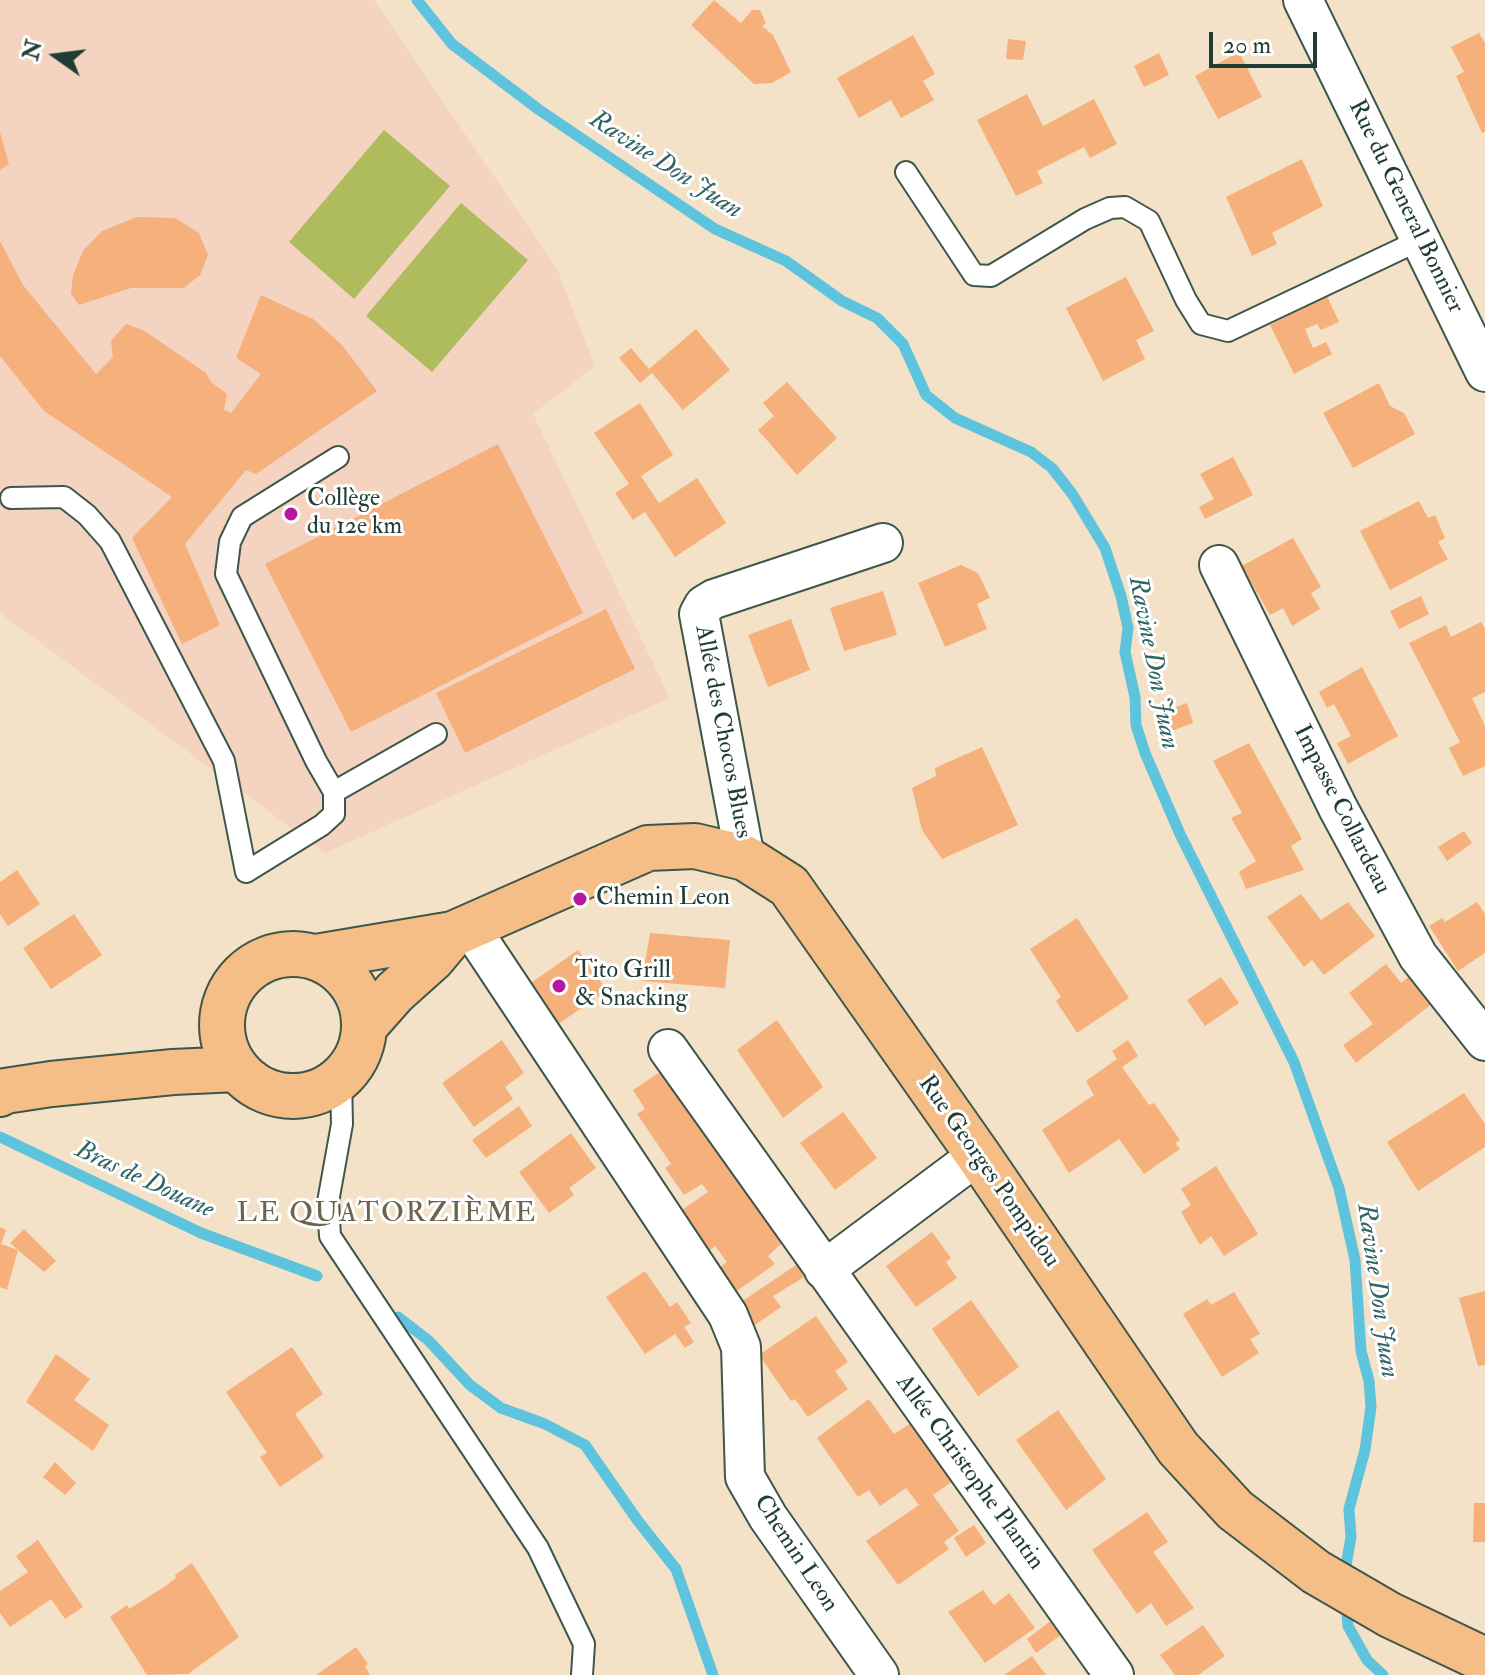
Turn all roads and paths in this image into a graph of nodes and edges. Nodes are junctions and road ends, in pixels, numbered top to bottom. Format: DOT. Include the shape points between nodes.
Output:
graph roads {
  1 [pos="1303,0"];
  2 [pos="906,172"];
  3 [pos="1420,240"];
  4 [pos="1485,372"];
  5 [pos="338,457"];
  6 [pos="11,498"];
  7 [pos="883,543"];
  8 [pos="1219,565"];
  9 [pos="436,734"];
  10 [pos="334,792"];
  11 [pos="745,858"];
  12 [pos="461,930"];
  13 [pos="316,957"];
  14 [pos="222,1025"];
  15 [pos="364,1027"];
  16 [pos="1485,1041"];
  17 [pos="668,1049"];
  18 [pos="237,1069"];
  19 [pos="341,1077"];
  20 [pos="106,1079"];
  21 [pos="2,1093"];
  22 [pos="978,1155"];
  23 [pos="824,1270"];
  24 [pos="1485,1660"];
  25 [pos="582,1675"];
  26 [pos="879,1675"];
  27 [pos="1114,1675"];
  1 -- 3 [label="street, Rue du General Bonnier"];
  2 -- 3 [label="lane" via="974,275 991,276 1085,219 1125,207 1149,221 1201,324 1228,331"];
  3 -- 4 [label="street, Rue du General Bonnier"];
  5 -- 10 [label="lane" via="242,517 230,542 226,574"];
  6 -- 10 [label="lane" via="64,497 110,541 224,761 246,872 322,825 334,814"];
  7 -- 11 [label="street, Allée des Chocos Blues" via="714,599 699,614"];
  8 -- 16 [label="street, Impasse Collardeau" via="1338,808 1418,956"];
  9 -- 10 [label="lane"];
  11 -- 12 [label="main road, Rue Georges Pompidou" via="695,846 648,848"];
  11 -- 22 [label="main road, Rue Georges Pompidou" via="789,886"];
  12 -- 13 [label="main road, Rue Georges Pompidou"];
  12 -- 15 [label="main road, Rue Georges Pompidou"];
  12 -- 26 [label="street, Chemin Leon" via="728,1315 741,1347 745,1477"];
  13 -- 14 [label="main road" via="295,953 255,964 228,996"];
  13 -- 15 [label="main road" via="351,984"];
  14 -- 18 [label="main road"];
  14 -- 20 [label="main road"];
  15 -- 19 [label="main road" via="361,1046"];
  17 -- 23 [label="street, Allée Christophe Plantin"];
  18 -- 19 [label="main road" via="255,1085 299,1096"];
  18 -- 20 [label="main road"];
  19 -- 25 [label="lane" via="342,1124 328,1202 330,1236 538,1548 584,1644"];
  20 -- 21 [label="main road"];
  22 -- 23 [label="street"];
  22 -- 24 [label="main road, Rue Georges Pompidou" via="1178,1448 1235,1510 1316,1572"];
  23 -- 27 [label="street, Allée Christophe Plantin"];
}
